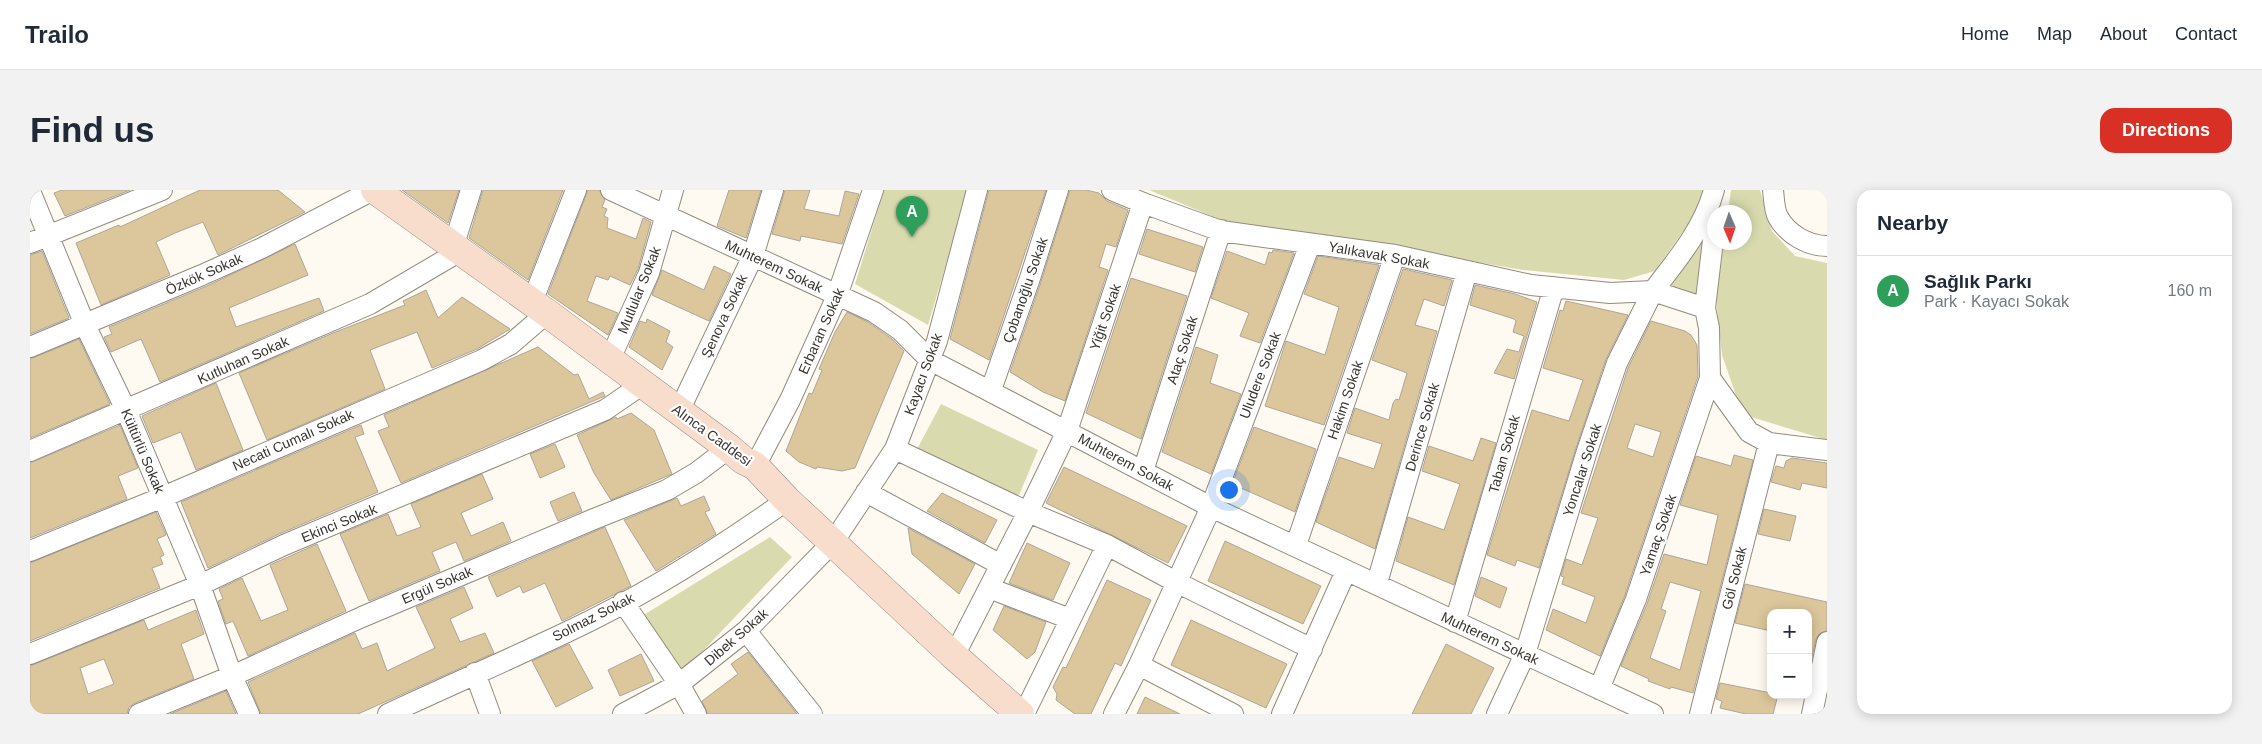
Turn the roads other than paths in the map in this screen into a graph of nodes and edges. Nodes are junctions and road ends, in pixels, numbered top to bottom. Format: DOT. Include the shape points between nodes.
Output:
graph roads {
  1 [pos="162,190"];
  2 [pos="374,190"];
  3 [pos="471,190"];
  4 [pos="576,190"];
  5 [pos="612,190"];
  6 [pos="673,190"];
  7 [pos="773,190"];
  8 [pos="873,190"];
  9 [pos="977,190"];
  10 [pos="1058,190"];
  11 [pos="1112,190"];
  12 [pos="1714,190"];
  13 [pos="1720,190"];
  14 [pos="1773,190"];
  15 [pos="30,191"];
  16 [pos="1143,203"];
  17 [pos="1718,205"];
  18 [pos="667,215"];
  19 [pos="1221,230"];
  20 [pos="49,235"];
  21 [pos="30,243"];
  22 [pos="1310,244"];
  23 [pos="1827,246"];
  24 [pos="1712,250"];
  25 [pos="452,252"];
  26 [pos="1395,255"];
  27 [pos="753,256"];
  28 [pos="1467,271"];
  29 [pos="1554,287"];
  30 [pos="1653,291"];
  31 [pos="837,296"];
  32 [pos="540,308"];
  33 [pos="1705,308"];
  34 [pos="85,325"];
  35 [pos="30,347"];
  36 [pos="610,359"];
  37 [pos="930,360"];
  38 [pos="1710,378"];
  39 [pos="643,384"];
  40 [pos="991,390"];
  41 [pos="126,410"];
  42 [pos="679,411"];
  43 [pos="1067,431"];
  44 [pos="1770,443"];
  45 [pos="729,448"];
  46 [pos="895,449"];
  47 [pos="1827,450"];
  48 [pos="30,451"];
  49 [pos="755,466"];
  50 [pos="1143,471"];
  51 [pos="866,492"];
  52 [pos="163,497"];
  53 [pos="787,500"];
  54 [pos="1211,507"];
  55 [pos="1028,512"];
  56 [pos="834,541"];
  57 [pos="1107,544"];
  58 [pos="1296,545"];
  59 [pos="30,551"];
  60 [pos="1001,565"];
  61 [pos="1346,571"];
  62 [pos="1176,582"];
  63 [pos="1377,583"];
  64 [pos="200,585"];
  65 [pos="989,588"];
  66 [pos="624,602"];
  67 [pos="1070,620"];
  68 [pos="1455,622"];
  69 [pos="746,631"];
  70 [pos="1827,642"];
  71 [pos="1312,649"];
  72 [pos="30,654"];
  73 [pos="1525,654"];
  74 [pos="954,656"];
  75 [pos="1139,665"];
  76 [pos="474,673"];
  77 [pos="232,676"];
  78 [pos="678,684"];
  79 [pos="1599,689"];
  80 [pos="806,712"];
  81 [pos="139,714"];
  82 [pos="249,714"];
  83 [pos="388,714"];
  84 [pos="490,714"];
  85 [pos="623,714"];
  86 [pos="696,714"];
  87 [pos="1022,714"];
  88 [pos="1114,714"];
  89 [pos="1233,714"];
  90 [pos="1282,714"];
  91 [pos="1497,714"];
  92 [pos="1653,714"];
  93 [pos="1700,714"];
  94 [pos="1812,714"];
  1 -- 20 [label="street"];
  2 -- 25 [label="main road, Alınca Caddesi"];
  2 -- 34 [label="street, Özkök Sokak" via="262,248"];
  3 -- 25 [label="street"];
  4 -- 32 [label="street"];
  5 -- 18 [label="street, Muhterem Sokak"];
  6 -- 18 [label="street, Mutlular Sokak"];
  7 -- 27 [label="street, Şenova Sokak"];
  8 -- 31 [label="street, Erbaran Sokak"];
  9 -- 37 [label="street, Kayacı Sokak"];
  10 -- 40 [label="street, Çobanoğlu Sokak"];
  11 -- 16 [label="street, Yalıkavak Sokak"];
  12 -- 30 [label="street" via="1709,210 1679,258"];
  13 -- 17 [label="street"];
  14 -- 23 [label="street" via="1778,217 1793,235"];
  15 -- 20 [label="street, Kültürlü Sokak"];
  16 -- 19 [label="street, Yalıkavak Sokak"];
  16 -- 43 [label="street, Yiğit Sokak"];
  18 -- 27 [label="street, Muhterem Sokak"];
  18 -- 36 [label="street, Mutlular Sokak" via="649,273"];
  19 -- 22 [label="street, Yalıkavak Sokak"];
  19 -- 50 [label="street, Ataç Sokak"];
  20 -- 21 [label="street"];
  20 -- 34 [label="street, Kültürlü Sokak"];
  22 -- 26 [label="street, Yalıkavak Sokak"];
  22 -- 54 [label="street, Uludere Sokak"];
  24 -- 33 [label="street"];
  25 -- 32 [label="main road, Alınca Caddesi"];
  25 -- 41 [label="street, Kutluhan Sokak" via="370,304"];
  26 -- 28 [label="street, Yalıkavak Sokak"];
  26 -- 58 [label="street, Hakim Sokak"];
  27 -- 31 [label="street, Muhterem Sokak"];
  27 -- 42 [label="street, Şenova Sokak"];
  28 -- 29 [label="street, Yalıkavak Sokak"];
  28 -- 63 [label="street, Derince Sokak"];
  29 -- 30 [label="street, Yalıkavak Sokak" via="1610,293"];
  29 -- 68 [label="street, Taban Sokak"];
  30 -- 33 [label="street, Yalıkavak Sokak"];
  30 -- 73 [label="street, Yoncalar Sokak" via="1617,363"];
  31 -- 37 [label="street, Muhterem Sokak" via="874,312 900,330"];
  31 -- 49 [label="street, Erbaran Sokak" via="790,400"];
  32 -- 36 [label="main road, Alınca Caddesi"];
  32 -- 52 [label="street, Necati Cumalı Sokak" via="511,344 482,360"];
  33 -- 38 [label="street" via="1709,328"];
  34 -- 35 [label="street, Özkök Sokak"];
  34 -- 41 [label="street, Kültürlü Sokak"];
  36 -- 39 [label="main road, Alınca Caddesi"];
  37 -- 40 [label="street, Muhterem Sokak"];
  37 -- 46 [label="street, Kayacı Sokak"];
  38 -- 44 [label="street" via="1749,432"];
  38 -- 79 [label="street, Yamaç Sokak" via="1636,599"];
  39 -- 42 [label="main road, Alınca Caddesi"];
  39 -- 64 [label="street, Ekinci Sokak" via="605,410 284,545"];
  40 -- 43 [label="street, Muhterem Sokak"];
  41 -- 48 [label="street, Kutluhan Sokak"];
  41 -- 52 [label="street, Kültürlü Sokak"];
  42 -- 45 [label="main road, Alınca Caddesi"];
  43 -- 50 [label="street, Muhterem Sokak"];
  43 -- 55 [label="street, Yiğit Sokak"];
  44 -- 47 [label="street"];
  44 -- 93 [label="street, Göl Sokak"];
  45 -- 49 [label="main road, Alınca Caddesi"];
  45 -- 77 [label="street, Ergül Sokak" via="667,490 594,518"];
  46 -- 51 [label="street, Kayacı Sokak"];
  46 -- 55 [label="street"];
  49 -- 53 [label="main road, Alınca Caddesi"];
  50 -- 54 [label="street, Muhterem Sokak"];
  51 -- 56 [label="street, Kayacı Sokak"];
  51 -- 60 [label="street"];
  52 -- 59 [label="street, Necati Cumalı Sokak"];
  52 -- 64 [label="street, Kültürlü Sokak"];
  53 -- 56 [label="main road, Alınca Caddesi"];
  53 -- 66 [label="street, Solmaz Sokak" via="742,532"];
  54 -- 58 [label="street, Muhterem Sokak"];
  54 -- 62 [label="street, Uludere Sokak"];
  55 -- 57 [label="street"];
  55 -- 60 [label="street, Yiğit Sokak"];
  56 -- 69 [label="street, Dibek Sokak"];
  56 -- 74 [label="main road, Alınca Caddesi"];
  57 -- 62 [label="street"];
  57 -- 67 [label="street"];
  58 -- 61 [label="street, Muhterem Sokak"];
  60 -- 65 [label="street, Yiğit Sokak"];
  61 -- 63 [label="street, Muhterem Sokak"];
  61 -- 71 [label="street"];
  62 -- 71 [label="street"];
  62 -- 75 [label="street, Uludere Sokak"];
  63 -- 68 [label="street, Muhterem Sokak"];
  64 -- 72 [label="street, Ekinci Sokak"];
  64 -- 77 [label="street, Kültürlü Sokak"];
  65 -- 67 [label="street"];
  65 -- 74 [label="street, Yiğit Sokak"];
  66 -- 76 [label="street, Solmaz Sokak" via="569,632"];
  66 -- 78 [label="street"];
  67 -- 87 [label="street"];
  68 -- 73 [label="street, Muhterem Sokak"];
  69 -- 78 [label="street, Dibek Sokak"];
  69 -- 80 [label="street"];
  70 -- 94 [label="street"];
  71 -- 90 [label="street"];
  73 -- 79 [label="street, Muhterem Sokak"];
  73 -- 91 [label="street, Yoncalar Sokak"];
  74 -- 87 [label="main road, Alınca Caddesi"];
  75 -- 88 [label="street, Uludere Sokak"];
  75 -- 89 [label="street"];
  76 -- 83 [label="street, Solmaz Sokak"];
  76 -- 84 [label="street"];
  77 -- 81 [label="street, Ergül Sokak"];
  77 -- 82 [label="street, Kültürlü Sokak"];
  78 -- 85 [label="street, Dibek Sokak"];
  78 -- 86 [label="street"];
  79 -- 92 [label="street, Muhterem Sokak"];
}
